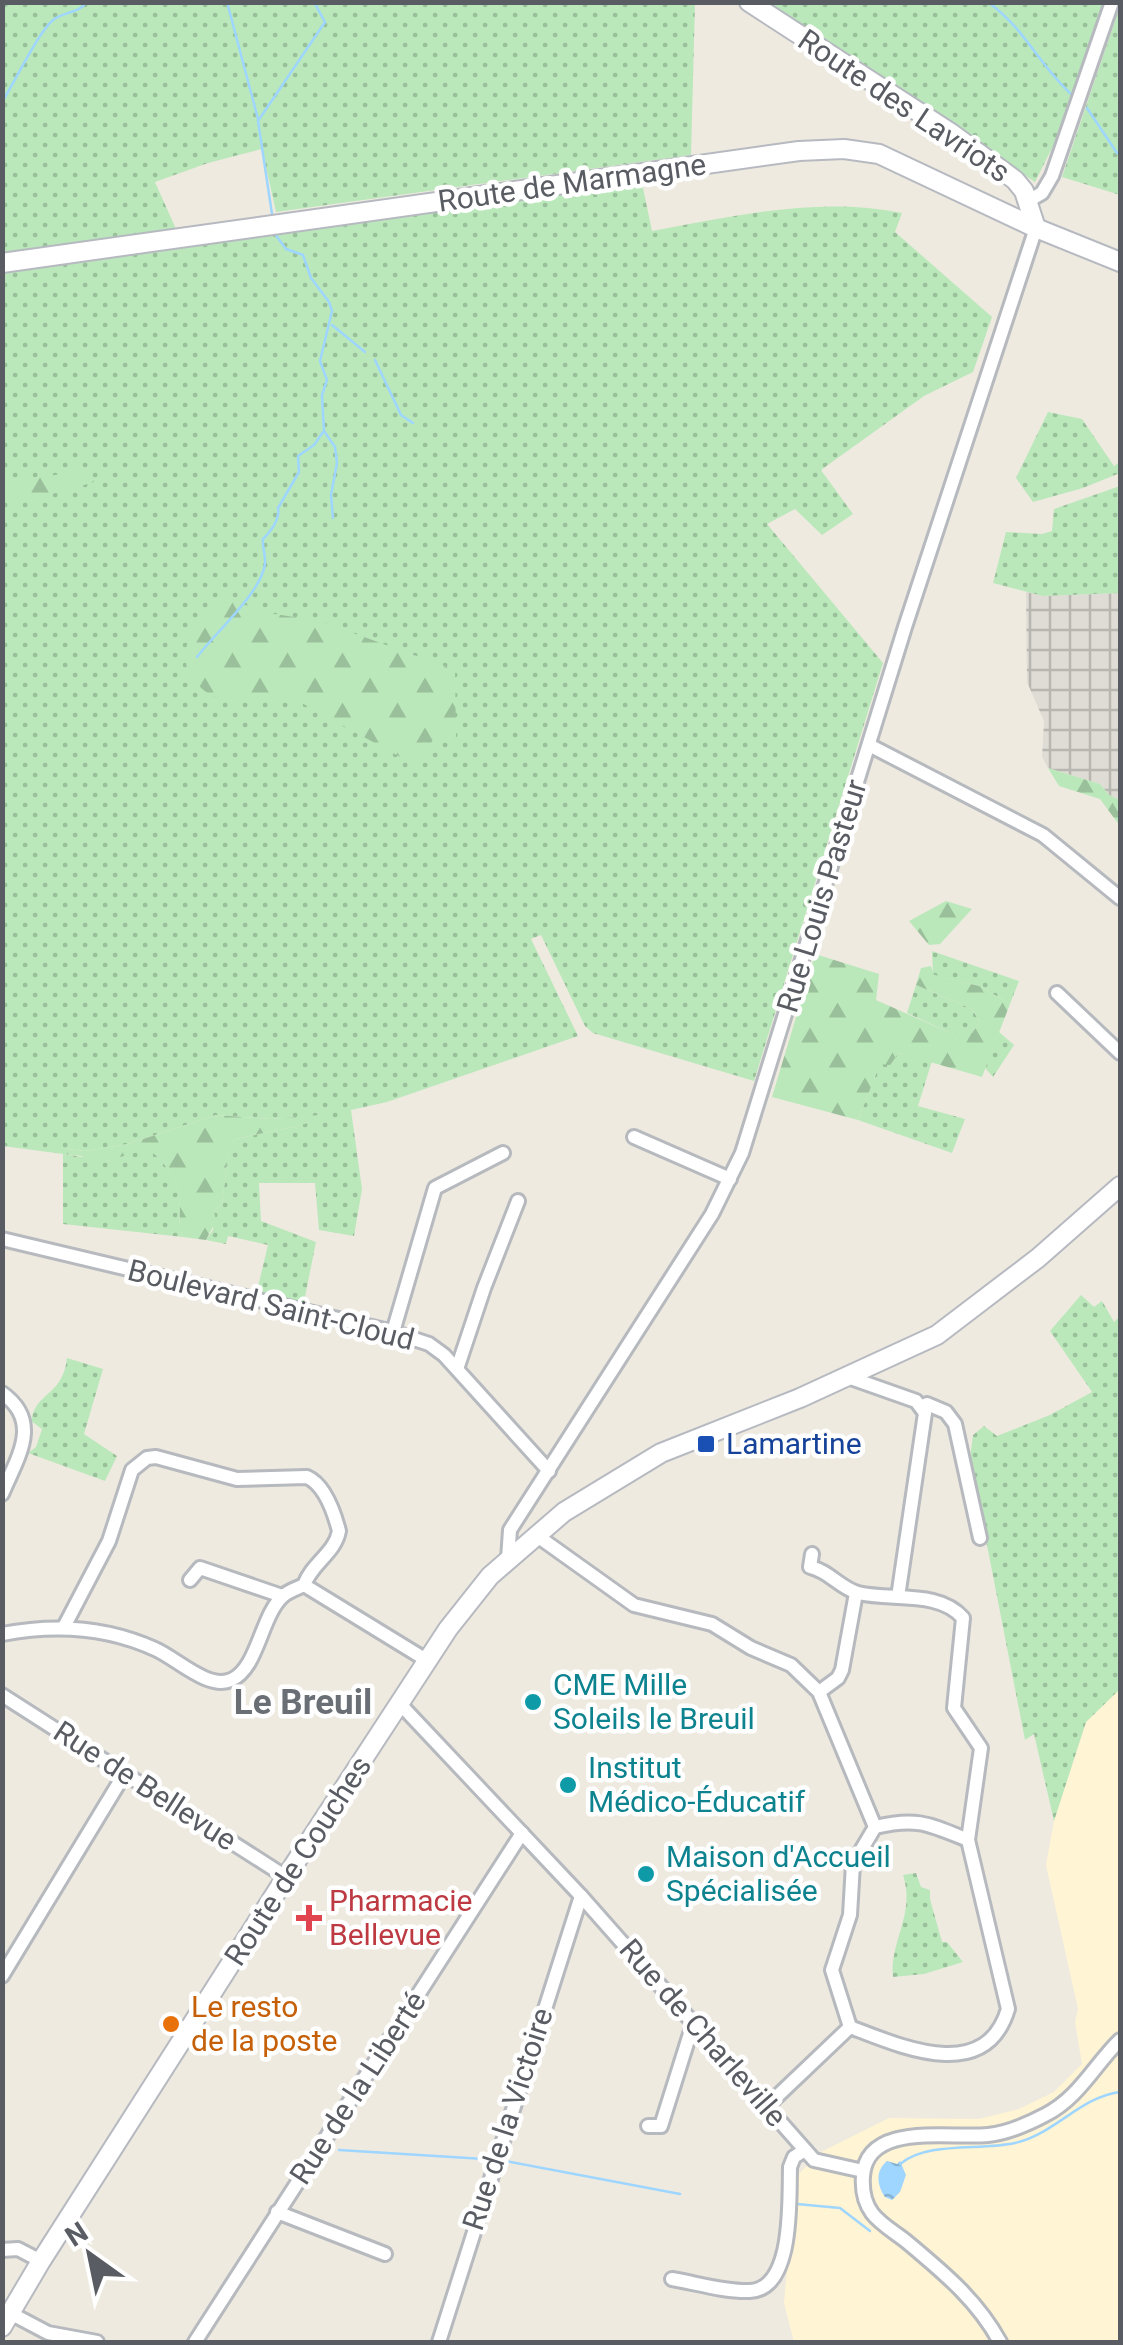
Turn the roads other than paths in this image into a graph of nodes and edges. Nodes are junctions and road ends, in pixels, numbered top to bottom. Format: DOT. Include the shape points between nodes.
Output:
graph roads {
  1 [pos="749,2"];
  2 [pos="1112,2"];
  3 [pos="1028,201"];
  4 [pos="1036,228"];
  5 [pos="1120,262"];
  6 [pos="2,263"];
  7 [pos="869,745"];
  8 [pos="1120,898"];
  9 [pos="1057,993"];
  10 [pos="1120,1053"];
  11 [pos="634,1137"];
  12 [pos="503,1153"];
  13 [pos="730,1179"];
  14 [pos="1120,1186"];
  15 [pos="518,1201"];
  16 [pos="2,1239"];
  17 [pos="393,1332"];
  18 [pos="457,1369"];
  19 [pos="848,1377"];
  20 [pos="2,1393"];
  21 [pos="922,1406"];
  22 [pos="549,1471"];
  23 [pos="2,1494"];
  24 [pos="520,1515"];
  25 [pos="540,1531"];
  26 [pos="980,1538"];
  27 [pos="514,1553"];
  28 [pos="812,1554"];
  29 [pos="190,1580"];
  30 [pos="304,1585"];
  31 [pos="856,1592"];
  32 [pos="282,1596"];
  33 [pos="898,1597"];
  34 [pos="64,1627"];
  35 [pos="2,1634"];
  36 [pos="428,1661"];
  37 [pos="819,1692"];
  38 [pos="2,1695"];
  39 [pos="400,1704"];
  40 [pos="126,1773"];
  41 [pos="874,1827"];
  42 [pos="522,1833"];
  43 [pos="968,1840"];
  44 [pos="286,1876"];
  45 [pos="581,1896"];
  46 [pos="2,1976"];
  47 [pos="694,2021"];
  48 [pos="850,2027"];
  49 [pos="1120,2040"];
  50 [pos="767,2106"];
  51 [pos="648,2126"];
  52 [pos="805,2150"];
  53 [pos="863,2171"];
  54 [pos="277,2212"];
  55 [pos="2,2250"];
  56 [pos="385,2254"];
  57 [pos="40,2261"];
  58 [pos="672,2280"];
  59 [pos="7,2320"];
  60 [pos="80,2341"];
  61 [pos="97,2342"];
  62 [pos="195,2342"];
  63 [pos="439,2342"];
  64 [pos="1000,2342"];
  1 -- 3 [label="main road, Route des Lavriots" via="951,133 1015,180"];
  2 -- 3 [label="street" via="1052,176"];
  3 -- 4 [label="main road, Route des Lavriots"];
  4 -- 5 [label="main road, Route de Marmagne"];
  4 -- 6 [label="main road, Route de Marmagne" via="878,154 844,149"];
  4 -- 7 [label="street, Rue Louis Pasteur"];
  7 -- 8 [label="street" via="1043,835"];
  7 -- 13 [label="street, Rue Louis Pasteur"];
  9 -- 10 [label="street"];
  11 -- 13 [label="street"];
  12 -- 17 [label="street" via="436,1188"];
  13 -- 22 [label="street, Rue Louis Pasteur"];
  14 -- 19 [label="main road, Route de Couches" via="937,1335"];
  15 -- 18 [label="street"];
  16 -- 17 [label="street, Boulevard Saint-Cloud"];
  17 -- 18 [label="street, Boulevard Saint-Cloud" via="429,1344"];
  18 -- 22 [label="street, Boulevard Saint-Cloud"];
  19 -- 21 [label="street"];
  19 -- 25 [label="main road, Route de Couches" via="660,1454"];
  20 -- 23 [label="street" via="17,1406 26,1433"];
  21 -- 26 [label="street" via="946,1412 954,1424"];
  21 -- 33 [label="street" via="926,1419"];
  22 -- 24 [label="street, Rue Louis Pasteur"];
  24 -- 25 [label="street"];
  24 -- 27 [label="street"];
  25 -- 27 [label="main road, Route de Couches"];
  25 -- 37 [label="street" via="623,1600 712,1624 792,1665"];
  27 -- 36 [label="main road, Route de Couches" via="467,1602"];
  28 -- 31 [label="street" via="810,1566"];
  29 -- 32 [label="street" via="200,1568"];
  30 -- 32 [label="street"];
  30 -- 34 [label="street" via="339,1531 315,1480 237,1478 148,1458 132,1470 109,1541"];
  30 -- 36 [label="street"];
  31 -- 33 [label="street"];
  31 -- 37 [label="street" via="842,1670"];
  32 -- 34 [label="street" via="248,1664 227,1682 208,1680 138,1642"];
  33 -- 43 [label="street" via="950,1605 963,1618 954,1708 980,1748"];
  34 -- 35 [label="street"];
  36 -- 39 [label="main road, Route de Couches"];
  37 -- 41 [label="street"];
  38 -- 40 [label="street, Rue de Bellevue"];
  39 -- 42 [label="street, Rue de Charleville"];
  39 -- 44 [label="main road, Route de Couches"];
  40 -- 44 [label="street, Rue de Bellevue"];
  40 -- 46 [label="street"];
  41 -- 43 [label="street" via="905,1820"];
  41 -- 48 [label="street" via="853,1864 850,1914 832,1970"];
  42 -- 45 [label="street, Rue de Charleville"];
  42 -- 54 [label="street, Rue de la Liberté"];
  43 -- 48 [label="street" via="1007,2002 1003,2026 985,2044 946,2056"];
  44 -- 57 [label="main road, Route de Couches"];
  45 -- 47 [label="street, Rue de Charleville"];
  45 -- 63 [label="street, Rue de la Victoire"];
  47 -- 50 [label="street, Rue de Charleville"];
  47 -- 51 [label="street" via="662,2126"];
  48 -- 50 [label="street"];
  49 -- 53 [label="street" via="1049,2113 991,2135 900,2138 871,2154"];
  50 -- 52 [label="street, Rue de Charleville"];
  52 -- 53 [label="street, Rue de Charleville" via="814,2160"];
  52 -- 58 [label="street" via="790,2167 784,2254 774,2280 747,2292"];
  53 -- 64 [label="street" via="872,2214 958,2285"];
  54 -- 56 [label="street"];
  54 -- 62 [label="street, Rue de la Liberté"];
  55 -- 57 [label="street" via="18,2249"];
  57 -- 59 [label="main road, Route de Couches"];
  59 -- 60 [label="street"];
  60 -- 61 [label="street"];
}
